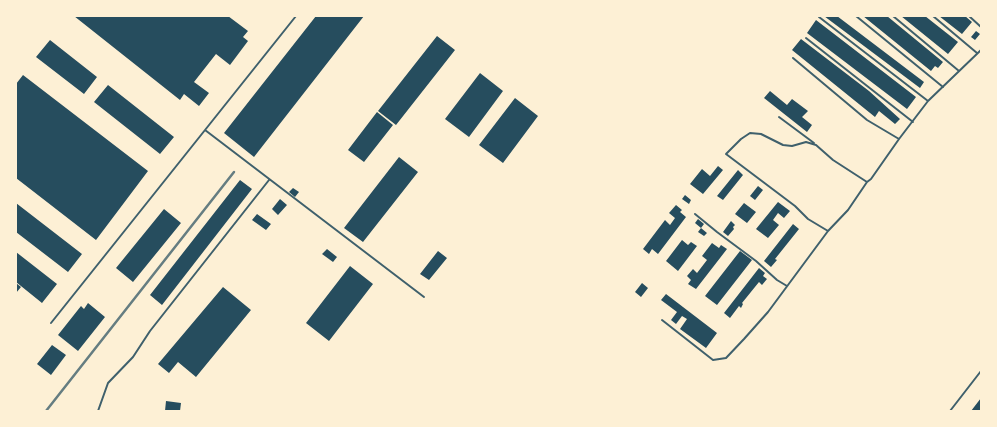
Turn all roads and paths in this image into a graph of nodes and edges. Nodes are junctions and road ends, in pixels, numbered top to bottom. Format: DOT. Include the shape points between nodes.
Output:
graph roads {
  1 [pos="296,16"];
  2 [pos="856,16"];
  3 [pos="893,16"];
  4 [pos="933,16"];
  5 [pos="969,16"];
  6 [pos="819,18"];
  7 [pos="981,27"];
  8 [pos="806,38"];
  9 [pos="981,50"];
  10 [pos="977,53"];
  11 [pos="793,58"];
  12 [pos="959,72"];
  13 [pos="943,87"];
  14 [pos="928,101"];
  15 [pos="779,117"];
  16 [pos="913,122"];
  17 [pos="204,130"];
  18 [pos="899,139"];
  19 [pos="816,145"];
  20 [pos="269,180"];
  21 [pos="867,182"];
  22 [pos="695,214"];
  23 [pos="828,231"];
  24 [pos="787,286"];
  25 [pos="424,297"];
  26 [pos="662,320"];
  27 [pos="51,323"];
  28 [pos="981,371"];
  29 [pos="98,411"];
  30 [pos="950,411"];
  1 -- 17 [label="lane"];
  2 -- 13 [label="lane"];
  3 -- 12 [label="lane"];
  4 -- 10 [label="lane"];
  5 -- 7 [label="lane"];
  6 -- 14 [label="lane"];
  8 -- 16 [label="lane"];
  9 -- 10 [label="lane"];
  10 -- 12 [label="lane"];
  11 -- 18 [label="lane" via="867,120"];
  12 -- 13 [label="lane"];
  13 -- 14 [label="lane"];
  14 -- 16 [label="lane"];
  15 -- 19 [label="lane"];
  16 -- 18 [label="lane"];
  17 -- 20 [label="lane"];
  17 -- 27 [label="lane"];
  18 -- 21 [label="lane" via="872,180"];
  19 -- 21 [label="lane" via="833,160"];
  19 -- 23 [label="lane" via="806,142 792,146 783,145 761,134 750,133 726,154 795,206 808,219"];
  20 -- 25 [label="lane"];
  20 -- 29 [label="lane" via="132,357 108,382"];
  21 -- 23 [label="lane" via="848,210"];
  22 -- 24 [label="lane"];
  23 -- 24 [label="lane"];
  24 -- 26 [label="lane" via="768,312 726,358 713,360"];
  28 -- 30 [label="lane"];
}
